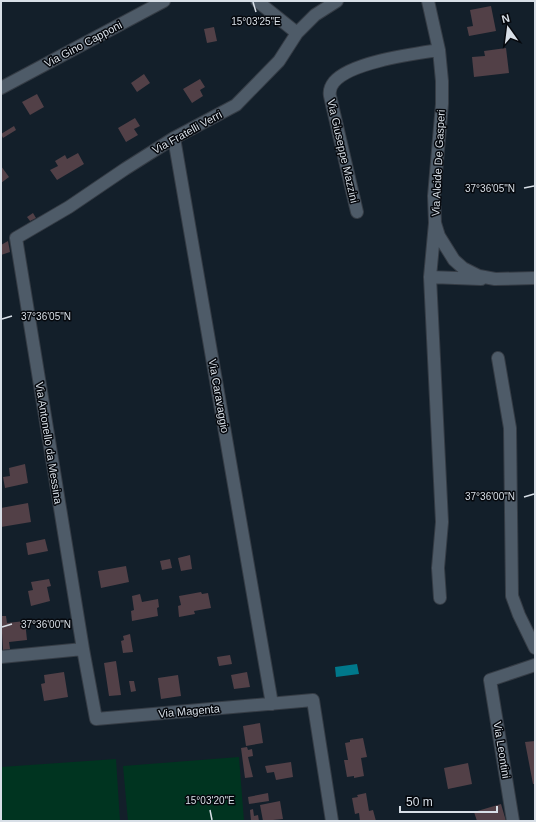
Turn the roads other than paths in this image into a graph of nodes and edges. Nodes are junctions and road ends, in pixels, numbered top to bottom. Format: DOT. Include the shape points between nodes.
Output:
graph roads {
  1 [pos="164,1"];
  2 [pos="257,1"];
  3 [pos="337,1"];
  4 [pos="428,1"];
  5 [pos="298,33"];
  6 [pos="439,50"];
  7 [pos="1,88"];
  8 [pos="174,138"];
  9 [pos="357,212"];
  10 [pos="435,223"];
  11 [pos="16,238"];
  12 [pos="430,277"];
  13 [pos="535,278"];
  14 [pos="495,279"];
  15 [pos="498,358"];
  16 [pos="440,598"];
  17 [pos="535,648"];
  18 [pos="83,649"];
  19 [pos="1,657"];
  20 [pos="535,665"];
  21 [pos="272,704"];
  22 [pos="332,821"];
  23 [pos="513,821"];
  1 -- 7 [label="street, Via Gino Capponi"];
  2 -- 5 [label="street"];
  3 -- 5 [label="street, Via Fratelli Verri" via="315,15"];
  4 -- 6 [label="street, Via Alcide De Gasperi"];
  5 -- 8 [label="street, Via Fratelli Verri" via="279,62 236,105"];
  6 -- 9 [label="street, Via Giuseppe Mazzini" via="402,56 351,71 339,77 329,89"];
  6 -- 10 [label="street, Via Alcide De Gasperi" via="442,104 434,196"];
  8 -- 11 [label="street, Via Fratelli Verri" via="69,207"];
  8 -- 21 [label="street, Via Caravaggio"];
  10 -- 12 [label="street"];
  10 -- 14 [label="street, Via Alcide De Gasperi" via="439,236 454,260 479,276"];
  11 -- 18 [label="street, Via Antonello da Messina"];
  12 -- 14 [label="street"];
  12 -- 16 [label="street" via="442,522 438,568"];
  13 -- 14 [label="street, Via Alcide De Gasperi"];
  15 -- 17 [label="street" via="510,428 512,596"];
  18 -- 19 [label="street"];
  18 -- 21 [label="street, Via Magenta" via="96,719"];
  20 -- 23 [label="street, Via Leontini" via="490,680"];
  21 -- 22 [label="street, Via Magenta" via="314,700"];
}
